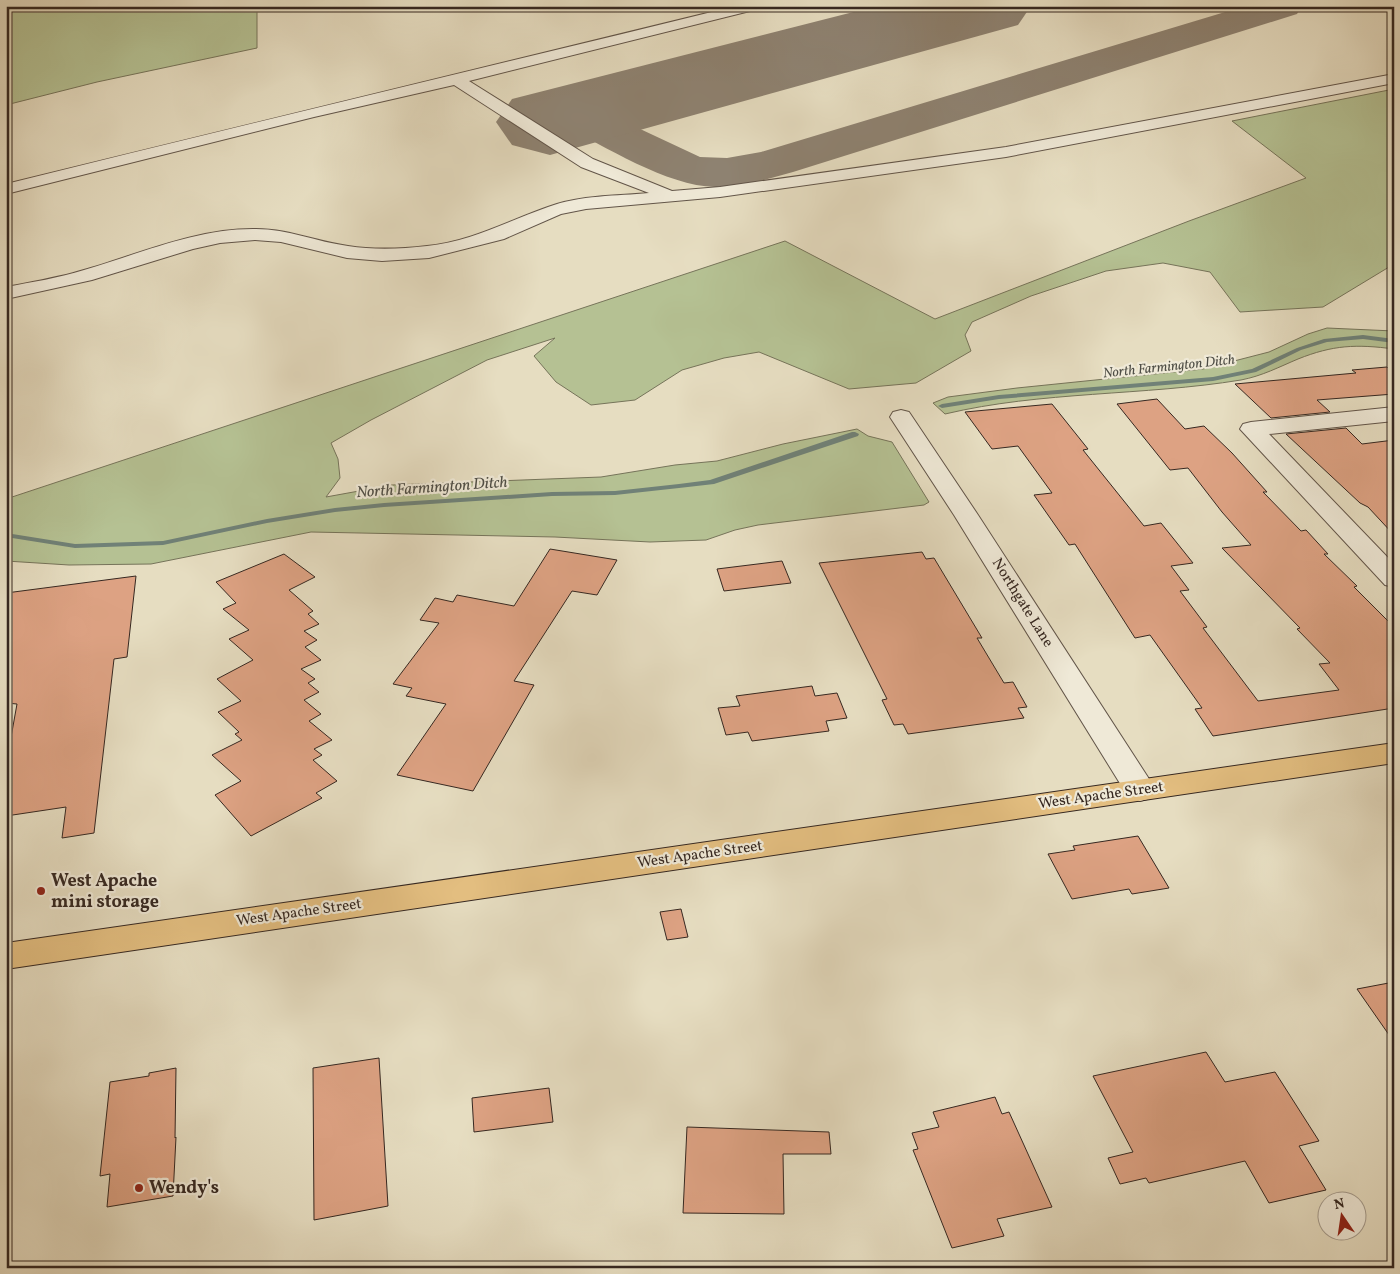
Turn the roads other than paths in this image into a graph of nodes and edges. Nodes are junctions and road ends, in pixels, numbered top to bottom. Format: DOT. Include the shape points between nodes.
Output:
graph roads {
  1 [pos="753,6"];
  2 [pos="1394,78"];
  3 [pos="456,80"];
  4 [pos="6,189"];
  5 [pos="673,196"];
  6 [pos="6,293"];
  7 [pos="1394,414"];
  8 [pos="901,416"];
  9 [pos="1394,579"];
  10 [pos="1394,753"];
  11 [pos="1140,790"];
  12 [pos="6,956"];
  1 -- 3 [label="street"];
  2 -- 5 [label="street" via="1006,152 800,182"];
  3 -- 4 [label="street" via="313,112"];
  3 -- 5 [label="street" via="586,163"];
  5 -- 6 [label="street" via="556,210 496,235 429,252 374,254 347,252 281,236 220,237 85,276"];
  7 -- 9 [label="street" via="1251,429"];
  8 -- 11 [label="street, Northgate Lane"];
  10 -- 11 [label="main road, West Apache Street"];
  11 -- 12 [label="main road, West Apache Street"];
}
